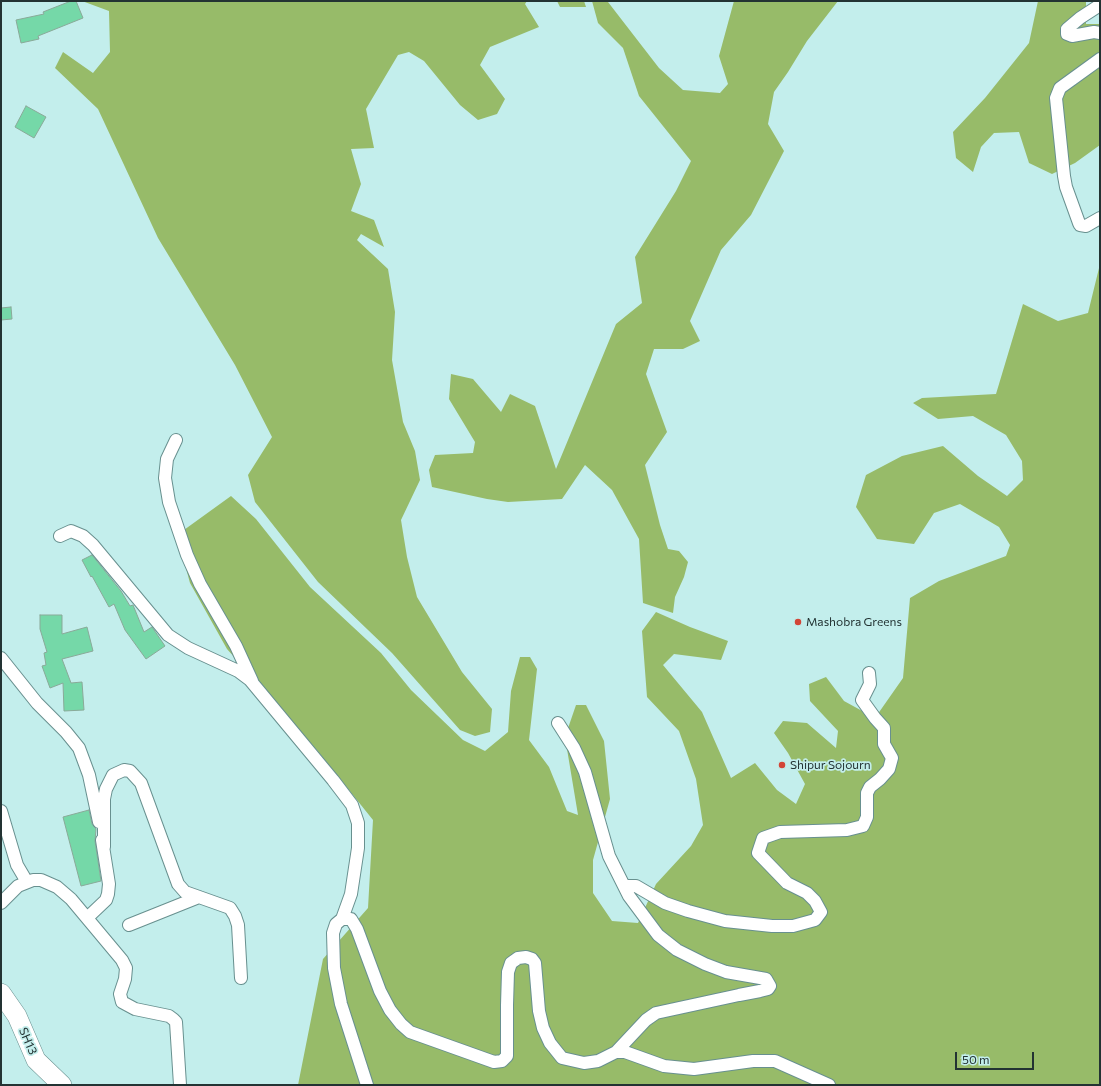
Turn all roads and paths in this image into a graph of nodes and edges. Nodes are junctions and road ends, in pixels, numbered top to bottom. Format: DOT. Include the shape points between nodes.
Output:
graph roads {
  1 [pos="1100,5"];
  2 [pos="1100,33"];
  3 [pos="1100,59"];
  4 [pos="1100,218"];
  5 [pos="176,440"];
  6 [pos="60,536"];
  7 [pos="1,658"];
  8 [pos="868,674"];
  9 [pos="253,684"];
  10 [pos="558,723"];
  11 [pos="1,811"];
  12 [pos="104,847"];
  13 [pos="27,882"];
  14 [pos="626,890"];
  15 [pos="199,897"];
  16 [pos="1,903"];
  17 [pos="87,918"];
  18 [pos="342,919"];
  19 [pos="129,925"];
  20 [pos="241,978"];
  21 [pos="1,993"];
  22 [pos="616,1052"];
  23 [pos="62,1085"];
  24 [pos="180,1085"];
  25 [pos="367,1085"];
  26 [pos="829,1085"];
  1 -- 2 [label="street" via="1080,18 1068,29 1067,34 1072,36"];
  3 -- 4 [label="street" via="1060,88 1056,98 1064,176 1076,217 1083,226"];
  5 -- 9 [label="street" via="167,459 165,478 176,526 200,584 236,646"];
  6 -- 9 [label="street" via="71,531 83,536 168,635 188,648 238,671"];
  7 -- 12 [label="street" via="37,703 79,748 89,775"];
  8 -- 14 [label="street" via="870,684 862,700 884,728 884,744 892,758 889,769 867,793 867,817 863,826 847,830 780,832 763,838 758,853 787,883 815,901 821,912 815,920 792,926 725,921 665,903 636,886 628,886"];
  9 -- 18 [label="street" via="352,805 358,823 358,848 351,894"];
  10 -- 14 [label="street" via="574,748 584,772 609,856"];
  11 -- 13 [label="street" via="17,865"];
  12 -- 15 [label="street" via="106,789 113,775 124,770 130,771 141,783 178,884 185,892"];
  12 -- 17 [label="street" via="108,894 106,900"];
  13 -- 16 [label="street" via="18,886"];
  13 -- 17 [label="street" via="41,880 57,888 71,899"];
  14 -- 22 [label="street" via="658,935 677,950 726,972 766,979 770,986 768,990 656,1013"];
  15 -- 19 [label="street"];
  15 -- 20 [label="street" via="230,908 236,916"];
  17 -- 24 [label="street" via="126,968 120,994 122,1002 135,1009 169,1016 176,1022"];
  18 -- 22 [label="street" via="351,919 380,991 390,1010 410,1032 494,1062 502,1061 507,1056 508,1048 508,972 511,963 518,958 526,957 535,963 543,1028 550,1043 562,1058 584,1063 598,1061"];
  18 -- 25 [label="street" via="336,924 333,933 334,968 341,1004"];
  21 -- 23 [label="main road, SH13 / SH13" via="17,1016 36,1060"];
  22 -- 26 [label="street" via="625,1052 664,1066 694,1069 753,1061 775,1061"];
}
